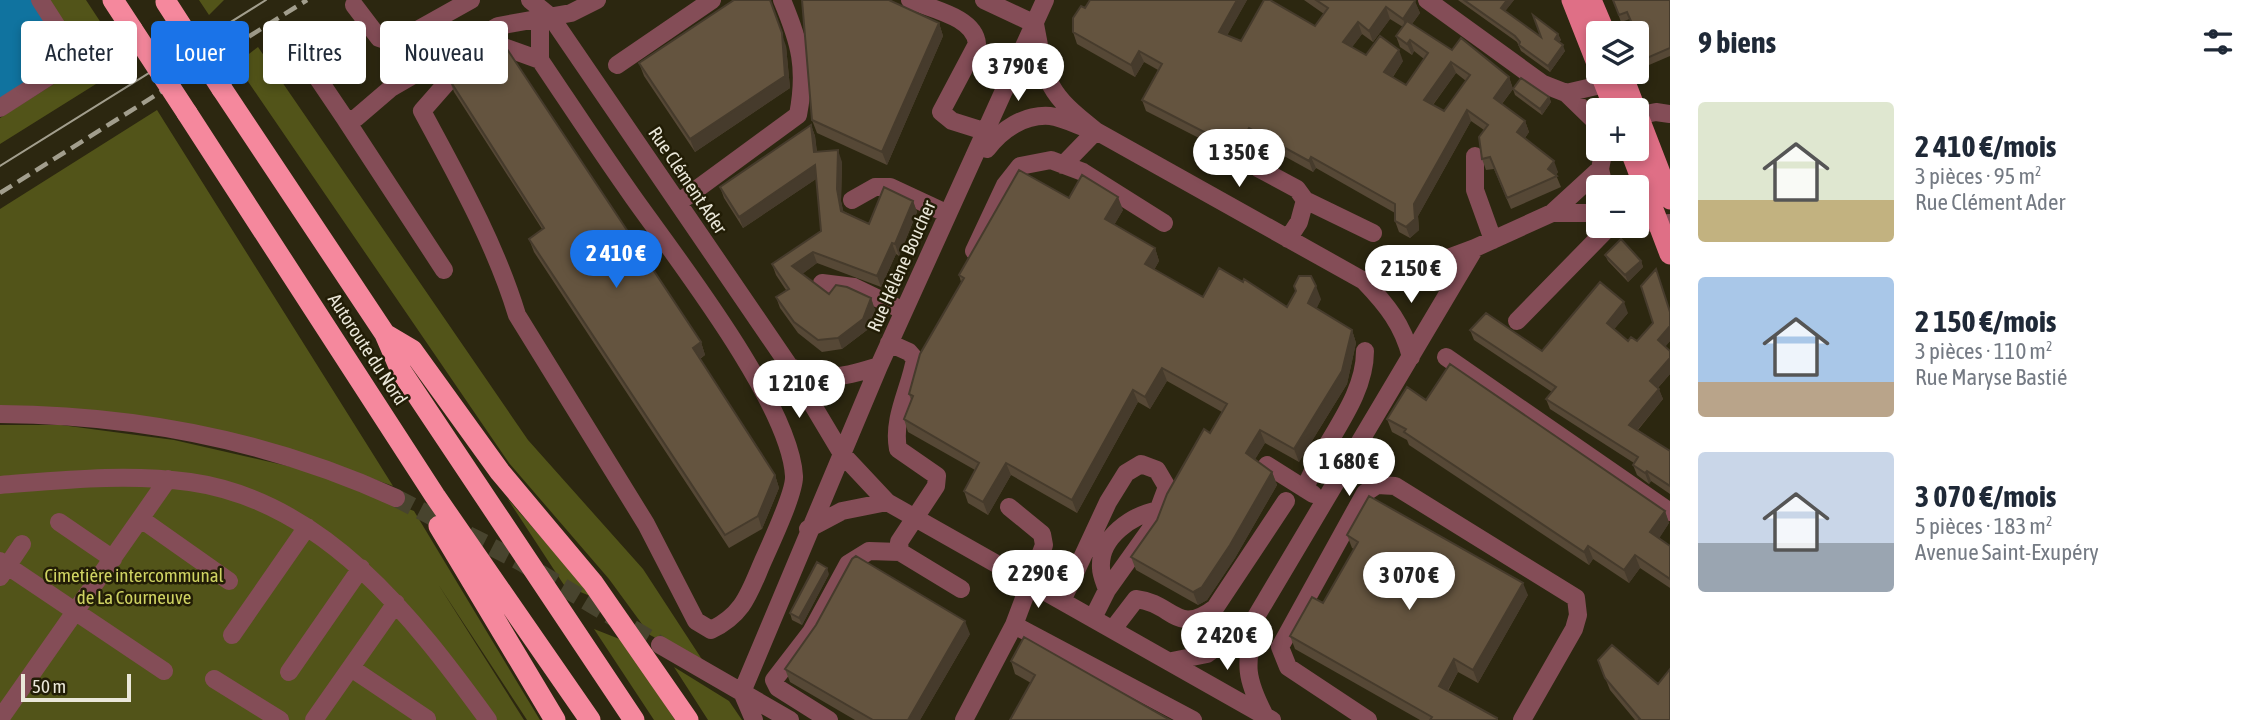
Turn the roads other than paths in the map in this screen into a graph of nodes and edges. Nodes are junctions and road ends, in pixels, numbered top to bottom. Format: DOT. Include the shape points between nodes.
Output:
graph roads {
  1 [pos="40,0"];
  2 [pos="113,0"];
  3 [pos="471,0"];
  4 [pos="530,0"];
  5 [pos="597,0"];
  6 [pos="712,0"];
  7 [pos="782,0"];
  8 [pos="910,0"];
  9 [pos="984,0"];
  10 [pos="1045,0"];
  11 [pos="1427,0"];
  12 [pos="1572,0"];
  13 [pos="1591,0"];
  14 [pos="165,1"];
  15 [pos="354,5"];
  16 [pos="548,12"];
  17 [pos="1600,21"];
  18 [pos="1035,24"];
  19 [pos="1586,30"];
  20 [pos="508,49"];
  21 [pos="540,60"];
  22 [pos="617,65"];
  23 [pos="1586,83"];
  24 [pos="322,84"];
  25 [pos="446,84"];
  26 [pos="1614,84"];
  27 [pos="1566,93"];
  28 [pos="1625,98"];
  29 [pos="0,108"];
  30 [pos="1586,112"];
  31 [pos="1670,114"];
  32 [pos="1649,115"];
  33 [pos="346,120"];
  34 [pos="1096,131"];
  35 [pos="987,132"];
  36 [pos="1649,144"];
  37 [pos="1475,156"];
  38 [pos="1602,161"];
  39 [pos="1636,161"];
  40 [pos="1063,165"];
  41 [pos="1258,168"];
  42 [pos="1600,169"];
  43 [pos="970,171"];
  44 [pos="1601,175"];
  45 [pos="1670,199"];
  46 [pos="852,200"];
  47 [pos="1305,200"];
  48 [pos="678,203"];
  49 [pos="1552,213"];
  50 [pos="948,214"];
  51 [pos="1586,214"];
  52 [pos="1164,223"];
  53 [pos="1664,223"];
  54 [pos="1373,233"];
  55 [pos="1597,238"];
  56 [pos="1288,239"];
  57 [pos="1493,240"];
  58 [pos="1475,248"];
  59 [pos="974,251"];
  60 [pos="1670,254"];
  61 [pos="444,270"];
  62 [pos="1364,281"];
  63 [pos="822,283"];
  64 [pos="904,311"];
  65 [pos="1517,321"];
  66 [pos="385,334"];
  67 [pos="889,343"];
  68 [pos="1365,351"];
  69 [pos="1410,357"];
  70 [pos="1446,357"];
  71 [pos="879,366"];
  72 [pos="790,367"];
  73 [pos="0,414"];
  74 [pos="842,454"];
  75 [pos="1267,465"];
  76 [pos="168,480"];
  77 [pos="0,485"];
  78 [pos="1305,489"];
  79 [pos="435,496"];
  80 [pos="396,498"];
  81 [pos="1286,501"];
  82 [pos="887,502"];
  83 [pos="1325,502"];
  84 [pos="1009,507"];
  85 [pos="1158,510"];
  86 [pos="1670,512"];
  87 [pos="141,519"];
  88 [pos="915,519"];
  89 [pos="59,522"];
  90 [pos="307,527"];
  91 [pos="808,529"];
  92 [pos="22,544"];
  93 [pos="900,552"];
  94 [pos="113,559"];
  95 [pos="2,568"];
  96 [pos="361,568"];
  97 [pos="229,581"];
  98 [pos="1028,582"];
  99 [pos="961,589"];
  100 [pos="1107,590"];
  101 [pos="1062,601"];
  102 [pos="396,603"];
  103 [pos="75,612"];
  104 [pos="1093,618"];
  105 [pos="1254,620"];
  106 [pos="1014,625"];
  107 [pos="1113,629"];
  108 [pos="232,635"];
  109 [pos="660,645"];
  110 [pos="1171,662"];
  111 [pos="351,668"];
  112 [pos="164,671"];
  113 [pos="289,672"];
  114 [pos="214,679"];
  115 [pos="742,692"];
  116 [pos="1268,717"];
  117 [pos="0,719"];
  118 [pos="427,719"];
  119 [pos="279,720"];
  120 [pos="314,720"];
  121 [pos="488,720"];
  122 [pos="555,720"];
  123 [pos="590,720"];
  124 [pos="634,720"];
  125 [pos="688,720"];
  126 [pos="754,720"];
  127 [pos="790,720"];
  128 [pos="829,720"];
  129 [pos="964,720"];
  130 [pos="1193,720"];
  131 [pos="1368,720"];
  132 [pos="1522,720"];
  1 -- 29 [label="street" via="58,28 65,56 53,74"];
  2 -- 79 [label="highway, Autoroute du Nord, bridge"];
  3 -- 15 [label="street" via="394,43 379,38"];
  4 -- 16 [label="street, Rue Clément Ader"];
  5 -- 16 [label="street" via="571,13"];
  6 -- 22 [label="street"];
  7 -- 48 [label="street" via="800,42 803,89 798,115"];
  8 -- 35 [label="street" via="969,25 976,37 977,44 941,112 951,121"];
  9 -- 18 [label="street"];
  10 -- 18 [label="street, Rue Hélène Boucher"];
  11 -- 27 [label="street" via="1543,84"];
  12 -- 19 [label="main road"];
  13 -- 17 [label="main road"];
  14 -- 66 [label="highway, Autoroute du Nord, bridge"];
  16 -- 21 [label="street"];
  16 -- 33 [label="street" via="498,26 391,88 356,118"];
  16 -- 48 [label="street, Rue Clément Ader"];
  18 -- 34 [label="street" via="1049,87 1063,105"];
  18 -- 35 [label="street, Rue Hélène Boucher"];
  20 -- 21 [label="street"];
  21 -- 25 [label="street" via="718,321 788,441 795,479 775,533 750,592 732,620 711,630 696,621 646,524 517,315 506,276 422,111"];
  23 -- 27 [label="street"];
  24 -- 33 [label="street"];
  26 -- 28 [label="main road"];
  27 -- 30 [label="street"];
  31 -- 32 [label="street"];
  33 -- 61 [label="street"];
  34 -- 40 [label="street"];
  34 -- 43 [label="street" via="1050,116 1019,122 999,133"];
  34 -- 56 [label="street"];
  35 -- 43 [label="street, Rue Hélène Boucher"];
  36 -- 45 [label="main road"];
  37 -- 57 [label="street" via="1475,190"];
  38 -- 42 [label="street"];
  39 -- 53 [label="main road"];
  40 -- 52 [label="street" via="1083,172"];
  40 -- 59 [label="street" via="1051,160 1020,166 1004,185"];
  41 -- 47 [label="street" via="1297,189"];
  42 -- 44 [label="street"];
  42 -- 49 [label="street"];
  43 -- 50 [label="street, Rue Hélène Boucher"];
  46 -- 50 [label="street" via="875,187 890,187"];
  47 -- 54 [label="street"];
  47 -- 56 [label="street"];
  48 -- 72 [label="street, Rue Clément Ader"];
  49 -- 51 [label="street"];
  49 -- 57 [label="street"];
  50 -- 64 [label="street, Rue Hélène Boucher"];
  53 -- 60 [label="main road"];
  55 -- 65 [label="street"];
  56 -- 62 [label="street"];
  57 -- 58 [label="street"];
  58 -- 62 [label="street" via="1405,274"];
  58 -- 69 [label="street"];
  62 -- 69 [label="street" via="1394,313"];
  63 -- 64 [label="street" via="854,287"];
  64 -- 67 [label="street, Rue Hélène Boucher"];
  66 -- 124 [label="highway, Autoroute du Nord" via="401,371"];
  66 -- 125 [label="highway" via="412,350 500,472 593,583"];
  67 -- 71 [label="street, Rue Hélène Boucher"];
  67 -- 88 [label="street" via="915,359 899,414 898,449 937,476 936,486"];
  68 -- 78 [label="street" via="1365,365 1349,406"];
  69 -- 83 [label="street"];
  70 -- 86 [label="street"];
  71 -- 72 [label="street" via="835,379"];
  71 -- 74 [label="street, Rue Hélène Boucher"];
  72 -- 74 [label="street, Rue Clément Ader"];
  73 -- 80 [label="street" via="72,416 175,428 313,464"];
  74 -- 82 [label="street, Rue Clément Ader"];
  74 -- 91 [label="street, Rue Hélène Boucher"];
  75 -- 78 [label="street"];
  76 -- 77 [label="street" via="82,478"];
  76 -- 87 [label="street"];
  76 -- 90 [label="street" via="243,495"];
  78 -- 83 [label="street"];
  79 -- 122 [label="highway" via="438,523"];
  79 -- 123 [label="highway, Autoroute du Nord"];
  81 -- 107 [label="street" via="1215,608 1200,620 1182,621 1151,601 1136,599"];
  82 -- 88 [label="street, Rue Clément Ader"];
  82 -- 91 [label="street" via="842,511"];
  83 -- 105 [label="street"];
  84 -- 98 [label="street" via="1042,534 1045,545"];
  85 -- 100 [label="street" via="1152,527"];
  85 -- 100 [label="street" via="1139,514 1105,546 1101,568"];
  85 -- 101 [label="street" via="1167,487 1157,470 1141,464 1126,473 1108,502"];
  87 -- 94 [label="street"];
  87 -- 97 [label="street"];
  88 -- 93 [label="street" via="899,542"];
  88 -- 98 [label="street, Rue Clément Ader"];
  89 -- 94 [label="street"];
  90 -- 96 [label="street"];
  90 -- 108 [label="street"];
  91 -- 115 [label="street, Rue Hélène Boucher"];
  92 -- 95 [label="street"];
  93 -- 99 [label="street"];
  93 -- 128 [label="street" via="869,551 848,564 811,632 774,680 778,688"];
  94 -- 103 [label="street"];
  95 -- 103 [label="street"];
  96 -- 102 [label="street"];
  96 -- 113 [label="street"];
  98 -- 101 [label="street, Rue Clément Ader"];
  98 -- 106 [label="street"];
  100 -- 104 [label="street"];
  101 -- 104 [label="street, Rue Clément Ader"];
  102 -- 111 [label="street"];
  102 -- 121 [label="street"];
  103 -- 112 [label="street"];
  103 -- 117 [label="street"];
  104 -- 107 [label="street, Rue Clément Ader"];
  105 -- 110 [label="street" via="1207,654"];
  105 -- 116 [label="street" via="1246,668 1251,689"];
  106 -- 129 [label="street"];
  106 -- 130 [label="street"];
  107 -- 110 [label="street, Rue Clément Ader"];
  109 -- 115 [label="street"];
  110 -- 116 [label="street, Rue Clément Ader"];
  111 -- 118 [label="street"];
  111 -- 120 [label="street"];
  114 -- 119 [label="street"];
  115 -- 126 [label="street"];
  115 -- 127 [label="street"];
  131 -- 132 [label="street" via="1288,667 1280,647 1365,493 1377,485 1395,486 1576,598 1574,629"];
}
